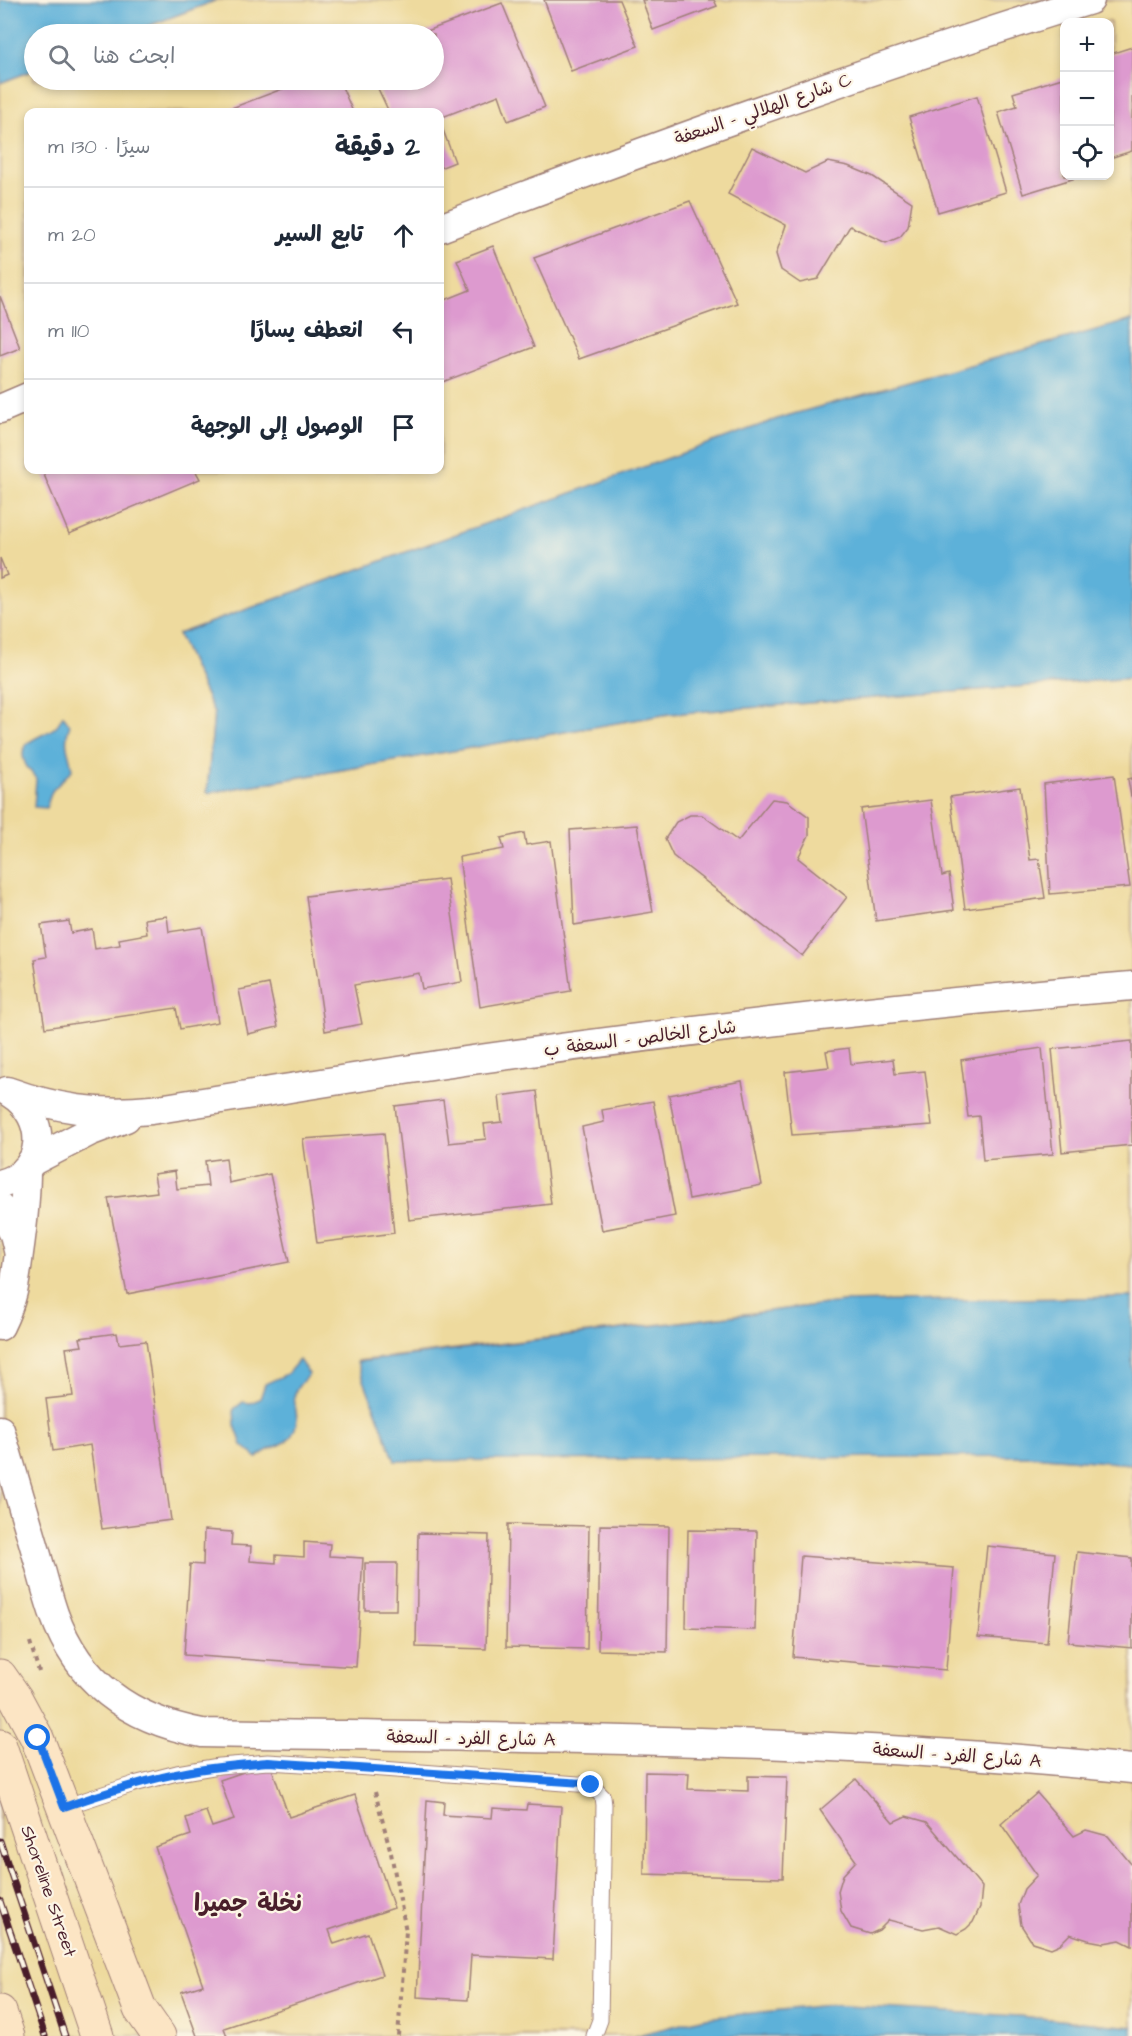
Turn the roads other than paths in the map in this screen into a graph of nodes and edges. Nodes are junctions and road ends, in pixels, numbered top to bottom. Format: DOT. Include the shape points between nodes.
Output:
graph roads {
  1 [pos="1090,0"];
  2 [pos="444,226"];
  3 [pos="24,399"];
  4 [pos="0,409"];
  5 [pos="1132,986"];
  6 [pos="4,1090"];
  7 [pos="151,1110"];
  8 [pos="29,1166"];
  9 [pos="0,1184"];
  10 [pos="0,1208"];
  11 [pos="19,1254"];
  12 [pos="0,1326"];
  13 [pos="0,1430"];
  14 [pos="0,1676"];
  15 [pos="0,1746"];
  16 [pos="1132,1768"];
  17 [pos="64,1807"];
  18 [pos="0,2012"];
  19 [pos="145,2022"];
  20 [pos="8,2036"];
  21 [pos="97,2036"];
  22 [pos="159,2036"];
  23 [pos="594,2036"];
  1 -- 2 [label="street, شارع الهلالي - السعفة C" via="813,91"];
  3 -- 4 [label="street"];
  5 -- 7 [label="street, شارع الخالص - السعفة ب" via="866,1011 640,1038 463,1061"];
  6 -- 7 [label="street, شارع الخالص - السعفة ب" via="92,1112"];
  6 -- 8 [label="street" via="22,1100 38,1129 37,1146"];
  7 -- 8 [label="street, شارع الخالص - السعفة ب" via="89,1132"];
  8 -- 9 [label="street, شارع الخالص - السعفة ب" via="16,1178"];
  8 -- 11 [label="street"];
  10 -- 11 [label="street" via="14,1234"];
  11 -- 12 [label="street" via="16,1286"];
  13 -- 16 [label="street, شارع الفرد - السعفة A" via="54,1614 80,1665 122,1704 174,1728 202,1733 701,1742 890,1750"];
  14 -- 17 [label="street" via="38,1738"];
  15 -- 21 [label="street, Shoreline Street"];
  17 -- 19 [label="street"];
  17 -- 23 [label="lane" via="177,1773 268,1762 591,1785 603,1797 604,1817 600,2020"];
  18 -- 20 [label="street"];
  19 -- 22 [label="street"];
}
